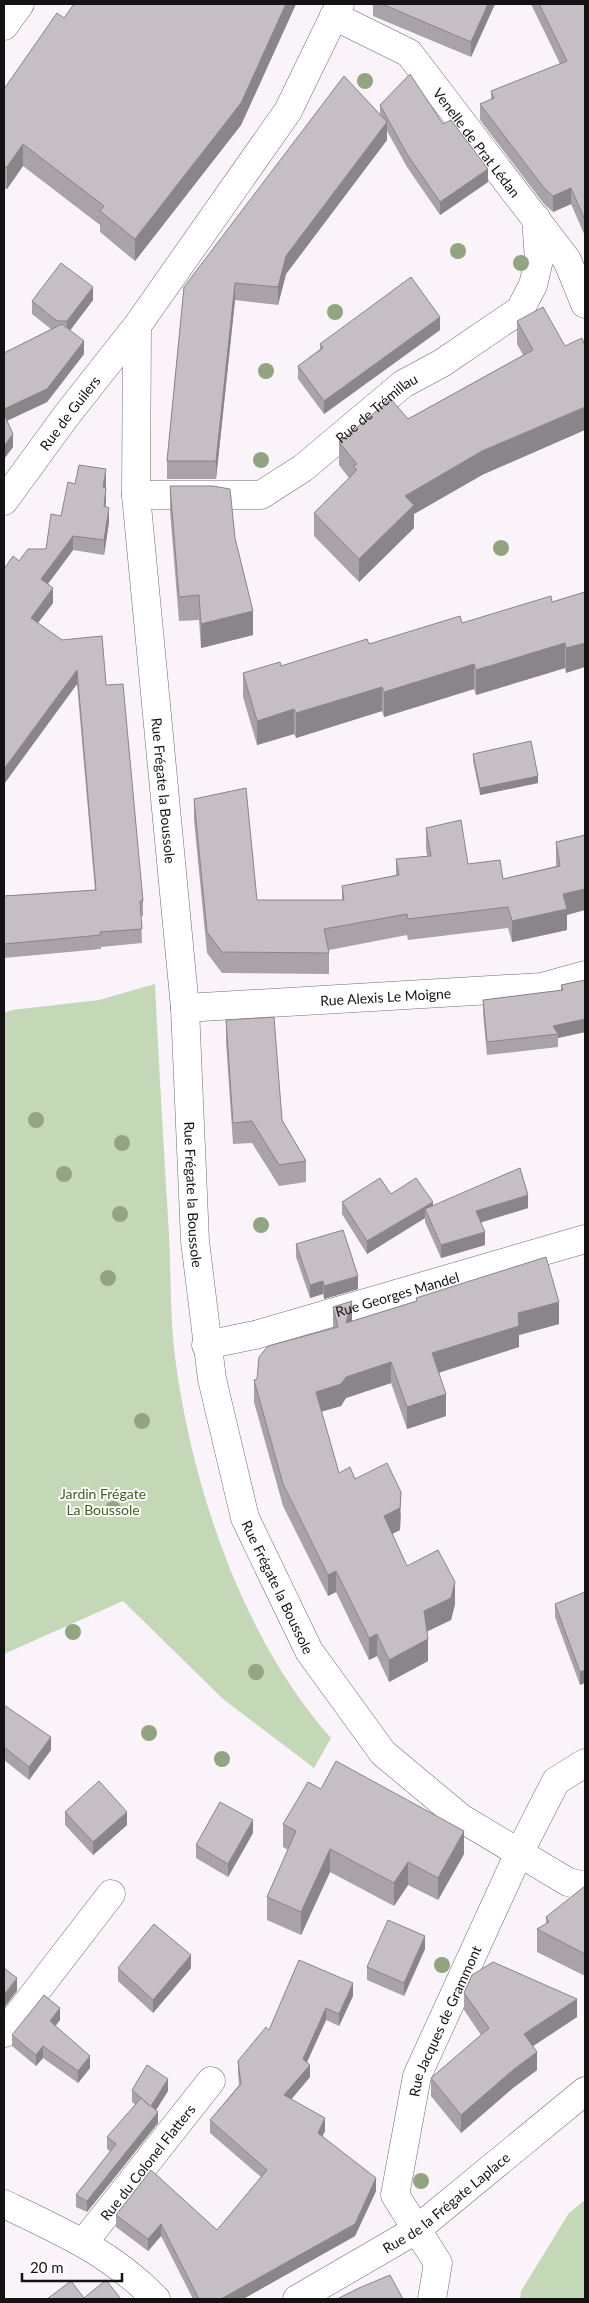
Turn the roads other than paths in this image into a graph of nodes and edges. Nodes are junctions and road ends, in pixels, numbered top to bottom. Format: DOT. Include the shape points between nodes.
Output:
graph roads {
  1 [pos="20,4"];
  2 [pos="337,10"];
  3 [pos="4,26"];
  4 [pos="536,218"];
  5 [pos="585,304"];
  6 [pos="137,326"];
  7 [pos="136,495"];
  8 [pos="4,501"];
  9 [pos="585,975"];
  10 [pos="185,1008"];
  11 [pos="585,1239"];
  12 [pos="206,1345"];
  13 [pos="585,1763"];
  14 [pos="519,1853"];
  15 [pos="585,1886"];
  16 [pos="111,1894"];
  17 [pos="4,2033"];
  18 [pos="211,2081"];
  19 [pos="585,2091"];
  20 [pos="4,2204"];
  21 [pos="416,2230"];
  22 [pos="84,2242"];
  23 [pos="156,2299"];
  24 [pos="297,2299"];
  25 [pos="432,2299"];
  1 -- 3 [label="street"];
  2 -- 4 [label="street, Venelle de Prat Lédan" via="408,53"];
  2 -- 6 [label="street, Rue de Guilers" via="288,111"];
  4 -- 5 [label="street, Venelle de Prat Lédan" via="567,260"];
  4 -- 7 [label="street, Rue de Trémillau" via="539,260 533,285 520,310 442,363 403,384 303,468 261,495"];
  6 -- 7 [label="street, Rue Frégate la Boussole"];
  6 -- 8 [label="street, Rue de Guilers"];
  7 -- 10 [label="street, Rue Frégate la Boussole"];
  9 -- 10 [label="street, Rue Alexis Le Moigne" via="542,987"];
  10 -- 12 [label="street, Rue Frégate la Boussole" via="195,1241"];
  11 -- 12 [label="street, Rue Georges Mandel" via="255,1335"];
  12 -- 14 [label="street, Rue Frégate la Boussole" via="245,1518 309,1652 383,1753 461,1818"];
  13 -- 14 [label="street, Rue Jacques de Grammont" via="556,1781"];
  14 -- 15 [label="street, Rue Frégate la Boussole" via="568,1882"];
  14 -- 21 [label="street, Rue Jacques de Grammont" via="417,2076 395,2194"];
  16 -- 17 [label="street"];
  18 -- 22 [label="street, Rue du Colonel Flatters"];
  19 -- 21 [label="street, Rue de la Frégate Laplace"];
  20 -- 22 [label="street"];
  21 -- 24 [label="street, Rue de la Frégate Laplace"];
  21 -- 25 [label="street, Rue Jacques de Grammont" via="438,2263"];
  22 -- 23 [label="street" via="134,2276"];
}
